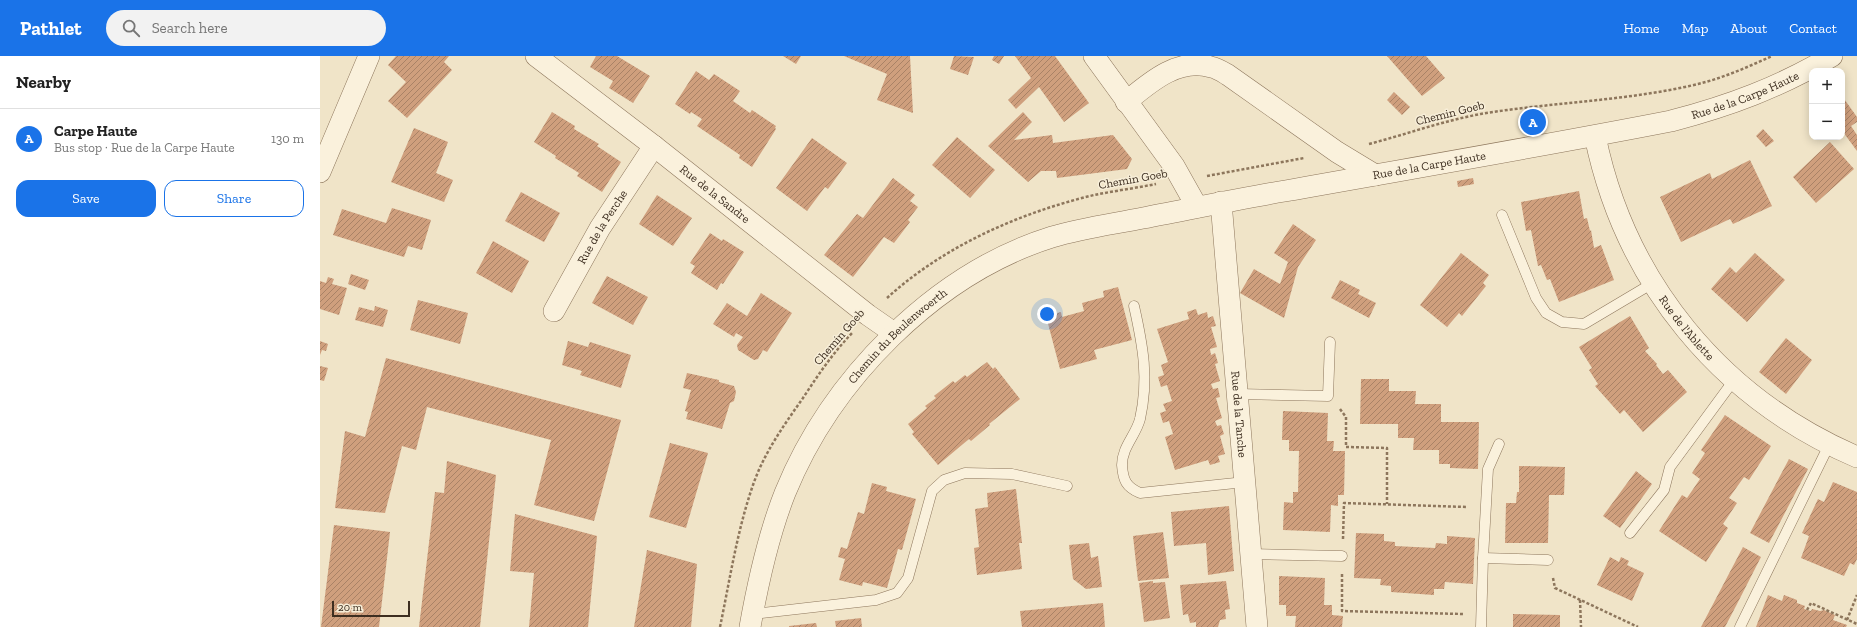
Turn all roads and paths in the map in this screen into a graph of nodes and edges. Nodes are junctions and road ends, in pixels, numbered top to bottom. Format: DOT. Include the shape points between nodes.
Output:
graph roads {
  1 [pos="369,56"];
  2 [pos="536,56"];
  3 [pos="1094,56"];
  4 [pos="1772,56"];
  5 [pos="1832,56"];
  6 [pos="1126,102"];
  7 [pos="1595,136"];
  8 [pos="654,146"];
  9 [pos="1337,152"];
  10 [pos="320,172"];
  11 [pos="1375,175"];
  12 [pos="1181,180"];
  13 [pos="1221,202"];
  14 [pos="1197,207"];
  15 [pos="1502,215"];
  16 [pos="1653,284"];
  17 [pos="1134,306"];
  18 [pos="554,311"];
  19 [pos="868,315"];
  20 [pos="894,333"];
  21 [pos="1330,342"];
  22 [pos="1734,380"];
  23 [pos="1238,394"];
  24 [pos="1328,396"];
  25 [pos="1499,444"];
  26 [pos="1829,445"];
  27 [pos="1857,457"];
  28 [pos="1246,482"];
  29 [pos="1067,486"];
  30 [pos="1387,504"];
  31 [pos="1486,508"];
  32 [pos="1630,533"];
  33 [pos="1251,554"];
  34 [pos="1342,556"];
  35 [pos="1483,558"];
  36 [pos="1548,560"];
  37 [pos="1857,596"];
  38 [pos="1580,600"];
  39 [pos="1808,610"];
  40 [pos="1482,614"];
  41 [pos="751,620"];
  42 [pos="1848,620"];
  43 [pos="1857,624"];
  44 [pos="720,627"];
  45 [pos="1257,627"];
  46 [pos="1481,627"];
  47 [pos="1581,627"];
  48 [pos="1638,627"];
  49 [pos="1740,627"];
  1 -- 10 [label="street"];
  2 -- 8 [label="street, Rue de la Sandre"];
  3 -- 6 [label="street"];
  4 -- 9 [label="path, Chemin Goeb" via="1699,84 1619,97 1493,112 1433,125"];
  5 -- 7 [label="street, Rue de la Carpe Haute" via="1804,73 1741,101 1671,121"];
  6 -- 9 [label="street" via="1150,82 1172,70 1194,65 1211,67 1228,75"];
  6 -- 12 [label="street" via="1174,166"];
  7 -- 11 [label="street, Rue de la Carpe Haute"];
  7 -- 16 [label="street, Rue de l'Ablette" via="1607,184 1624,231"];
  8 -- 18 [label="street, Rue de la Perche" via="600,228"];
  8 -- 19 [label="street, Rue de la Sandre"];
  9 -- 11 [label="street"];
  9 -- 12 [label="path, Chemin Goeb"];
  11 -- 13 [label="street, Rue de la Carpe Haute"];
  12 -- 14 [label="street"];
  12 -- 19 [label="path, Chemin Goeb" via="1094,195 1005,224 969,242 913,276"];
  13 -- 14 [label="street, Rue de la Carpe Haute"];
  13 -- 23 [label="street, Rue de la Tanche"];
  14 -- 20 [label="street, Chemin du Beulenwoerth" via="1052,238 1011,254 976,272 932,302"];
  15 -- 16 [label="lane" via="1536,298 1546,313 1562,322 1584,324"];
  16 -- 22 [label="street, Rue de l'Ablette" via="1693,339"];
  17 -- 28 [label="lane" via="1146,369 1139,421 1126,446 1122,464 1124,479 1130,488 1140,493"];
  19 -- 20 [label="street, Rue de la Sandre"];
  19 -- 44 [label="path, Chemin Goeb" via="821,371 764,459 754,484 734,554"];
  20 -- 41 [label="street, Chemin du Beulenwoerth" via="842,393 802,456 772,530"];
  21 -- 24 [label="lane"];
  22 -- 26 [label="street, Rue de l'Ablette" via="1776,412"];
  22 -- 32 [label="lane" via="1670,467 1664,490"];
  23 -- 24 [label="lane"];
  23 -- 28 [label="street, Rue de la Tanche"];
  24 -- 30 [label="path" via="1346,417 1346,447 1387,448"];
  25 -- 31 [label="lane" via="1488,469"];
  26 -- 27 [label="street, Rue de l'Ablette"];
  26 -- 49 [label="lane"];
  28 -- 33 [label="street, Rue de la Tanche"];
  29 -- 41 [label="lane" via="1012,474 965,473 944,480 932,491 908,578 897,593 876,600"];
  30 -- 31 [label="path"];
  30 -- 34 [label="path" via="1344,503"];
  31 -- 35 [label="lane"];
  33 -- 34 [label="lane"];
  33 -- 45 [label="street, Rue de la Tanche"];
  34 -- 40 [label="path" via="1342,611"];
  35 -- 36 [label="lane"];
  35 -- 40 [label="lane"];
  36 -- 38 [label="path" via="1555,588"];
  37 -- 42 [label="path"];
  38 -- 47 [label="path"];
  38 -- 48 [label="path"];
  39 -- 42 [label="path" via="1811,603"];
  40 -- 46 [label="lane"];
  42 -- 43 [label="path"];
}
